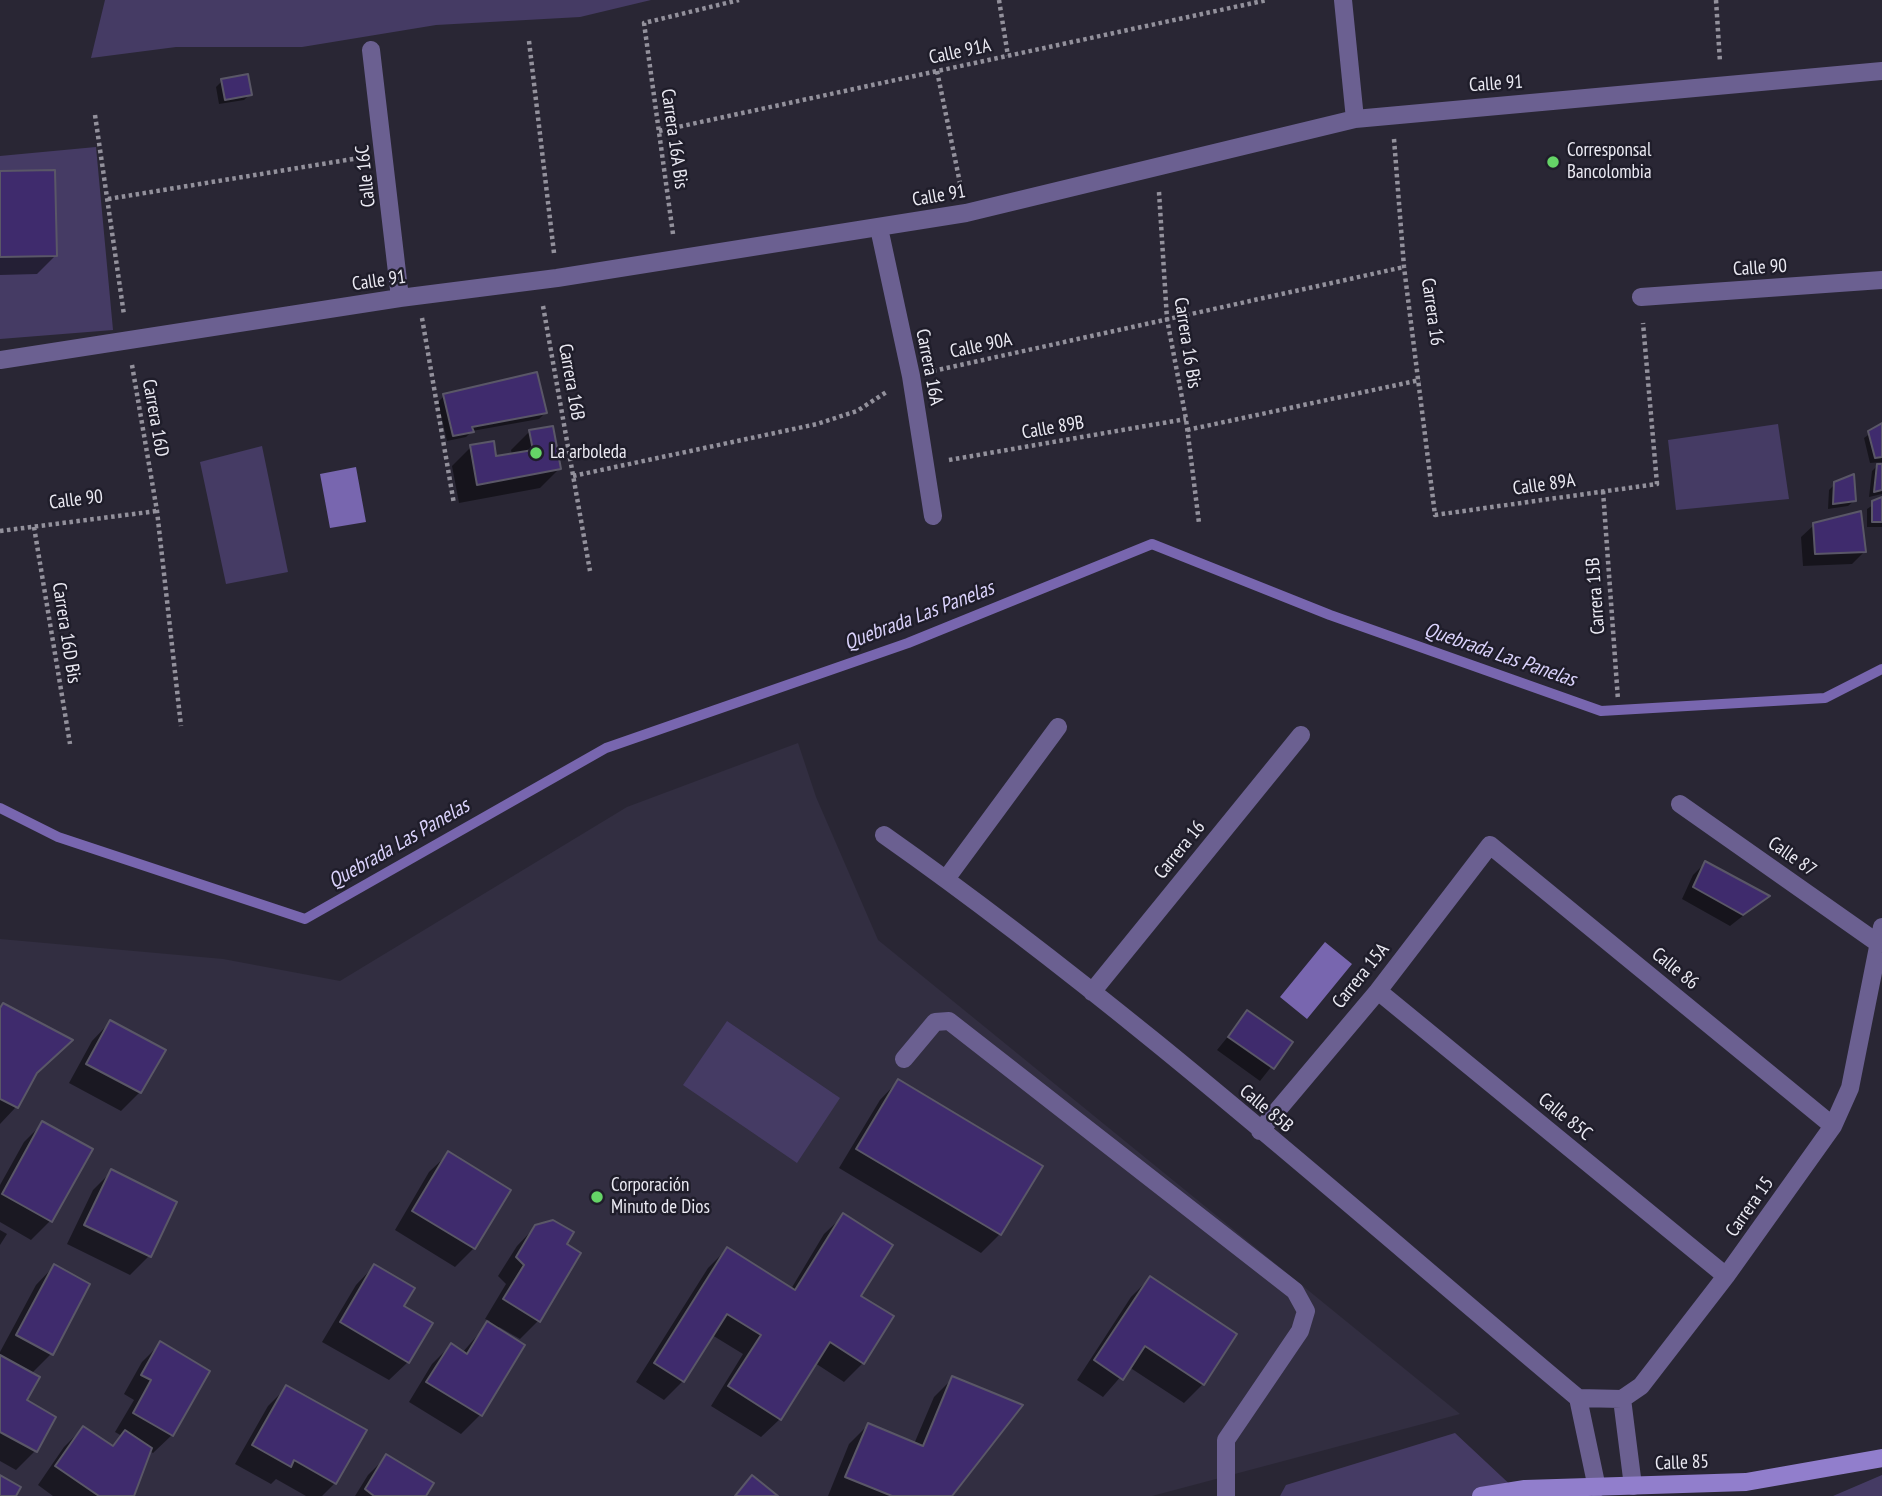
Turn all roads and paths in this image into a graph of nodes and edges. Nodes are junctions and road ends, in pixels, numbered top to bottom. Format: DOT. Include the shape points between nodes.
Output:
graph roads {
  1 [pos="739,0"];
  2 [pos="999,0"];
  3 [pos="1268,0"];
  4 [pos="1343,0"];
  5 [pos="1716,0"];
  6 [pos="529,41"];
  7 [pos="371,50"];
  8 [pos="1008,56"];
  9 [pos="937,71"];
  10 [pos="1882,71"];
  11 [pos="1721,88"];
  12 [pos="1392,113"];
  13 [pos="95,115"];
  14 [pos="1355,119"];
  15 [pos="659,131"];
  16 [pos="385,153"];
  17 [pos="1158,167"];
  18 [pos="108,199"];
  19 [pos="966,213"];
  20 [pos="879,228"];
  21 [pos="676,259"];
  22 [pos="1404,267"];
  23 [pos="557,278"];
  24 [pos="539,281"];
  25 [pos="1882,281"];
  26 [pos="1641,297"];
  27 [pos="409,298"];
  28 [pos="1167,319"];
  29 [pos="128,340"];
  30 [pos="0,360"];
  31 [pos="911,376"];
  32 [pos="1420,380"];
  33 [pos="1186,419"];
  34 [pos="1187,430"];
  35 [pos="925,464"];
  36 [pos="573,476"];
  37 [pos="1603,491"];
  38 [pos="454,504"];
  39 [pos="157,511"];
  40 [pos="1435,515"];
  41 [pos="933,516"];
  42 [pos="1199,523"];
  43 [pos="34,527"];
  44 [pos="0,531"];
  45 [pos="590,571"];
  46 [pos="1618,700"];
  47 [pos="181,726"];
  48 [pos="1058,727"];
  49 [pos="1301,735"];
  50 [pos="70,744"];
  51 [pos="1680,804"];
  52 [pos="884,835"];
  53 [pos="1490,845"];
  54 [pos="946,879"];
  55 [pos="1881,936"];
  56 [pos="1378,991"];
  57 [pos="1091,992"];
  58 [pos="904,1059"];
  59 [pos="1833,1126"];
  60 [pos="1260,1131"];
  61 [pos="1726,1276"];
  62 [pos="1578,1398"];
  63 [pos="1622,1399"];
  64 [pos="1882,1458"];
  65 [pos="1633,1486"];
  66 [pos="1597,1488"];
  67 [pos="1226,1496"];
  68 [pos="1481,1496"];
  1 -- 15 [label="path, Carrera 16A Bis" via="644,23"];
  2 -- 8 [label="path"];
  3 -- 8 [label="path, Calle 91A"];
  4 -- 14 [label="street"];
  5 -- 11 [label="path"];
  6 -- 23 [label="path"];
  7 -- 16 [label="street, Calle 16C"];
  8 -- 9 [label="path, Calle 91A"];
  9 -- 15 [label="path, Calle 91A"];
  9 -- 19 [label="path"];
  10 -- 11 [label="street, Calle 91"];
  11 -- 12 [label="street, Calle 91"];
  12 -- 14 [label="street, Calle 91"];
  12 -- 22 [label="path, Carrera 16"];
  13 -- 18 [label="path, Carrera 16D"];
  14 -- 17 [label="street, Calle 91"];
  15 -- 21 [label="path, Carrera 16A Bis"];
  16 -- 18 [label="path"];
  16 -- 27 [label="street, Calle 16C"];
  17 -- 19 [label="street, Calle 91"];
  17 -- 28 [label="path, Carrera 16 Bis"];
  18 -- 29 [label="path, Carrera 16D"];
  19 -- 20 [label="street, Calle 91"];
  20 -- 21 [label="street, Calle 91"];
  20 -- 31 [label="street, Carrera 16A"];
  21 -- 23 [label="street, Calle 91"];
  22 -- 28 [label="path, Calle 90A"];
  22 -- 32 [label="path, Carrera 16"];
  23 -- 24 [label="street, Calle 91"];
  24 -- 27 [label="street, Calle 91"];
  24 -- 36 [label="path, Carrera 16B"];
  25 -- 26 [label="street, Calle 90"];
  26 -- 37 [label="path, Calle 89A" via="1657,484"];
  27 -- 29 [label="street, Calle 91"];
  27 -- 38 [label="path"];
  28 -- 31 [label="path, Calle 90A"];
  28 -- 33 [label="path, Carrera 16 Bis"];
  29 -- 30 [label="street, Calle 91"];
  29 -- 39 [label="path, Carrera 16D"];
  31 -- 35 [label="street, Carrera 16A"];
  31 -- 36 [label="path, Calle 90A" via="857,411 817,424"];
  32 -- 34 [label="path"];
  32 -- 40 [label="path, Carrera 16"];
  33 -- 34 [label="path, Carrera 16 Bis"];
  33 -- 35 [label="path, Calle 89B"];
  34 -- 42 [label="path, Carrera 16 Bis"];
  35 -- 41 [label="street, Carrera 16A"];
  36 -- 45 [label="path, Carrera 16B"];
  37 -- 40 [label="path, Calle 89A"];
  37 -- 46 [label="path, Carrera 15B"];
  39 -- 43 [label="path, Calle 90"];
  39 -- 47 [label="path, Carrera 16D"];
  43 -- 44 [label="path, Calle 90"];
  43 -- 50 [label="path, Carrera 16D Bis"];
  48 -- 54 [label="street"];
  49 -- 57 [label="street, Carrera 16"];
  51 -- 55 [label="street, Calle 87"];
  52 -- 54 [label="street, Calle 85B"];
  53 -- 56 [label="street, Carrera 15A"];
  53 -- 59 [label="street, Calle 86"];
  54 -- 57 [label="street, Calle 85B"];
  55 -- 59 [label="street, Carrera 15" via="1850,1088"];
  56 -- 60 [label="street, Carrera 15A"];
  56 -- 61 [label="street, Calle 85C"];
  57 -- 60 [label="street, Calle 85B"];
  58 -- 67 [label="street" via="935,1022 949,1021 1295,1291 1306,1311 1300,1331 1226,1440"];
  59 -- 61 [label="street, Carrera 15"];
  60 -- 62 [label="street, Calle 85B"];
  61 -- 63 [label="street, Carrera 15" via="1641,1386"];
  62 -- 63 [label="street"];
  62 -- 66 [label="street"];
  63 -- 65 [label="street"];
  64 -- 65 [label="street, Calle 85" via="1746,1482"];
  65 -- 66 [label="street, Calle 85"];
  66 -- 68 [label="street, Calle 85" via="1525,1489"];
}
